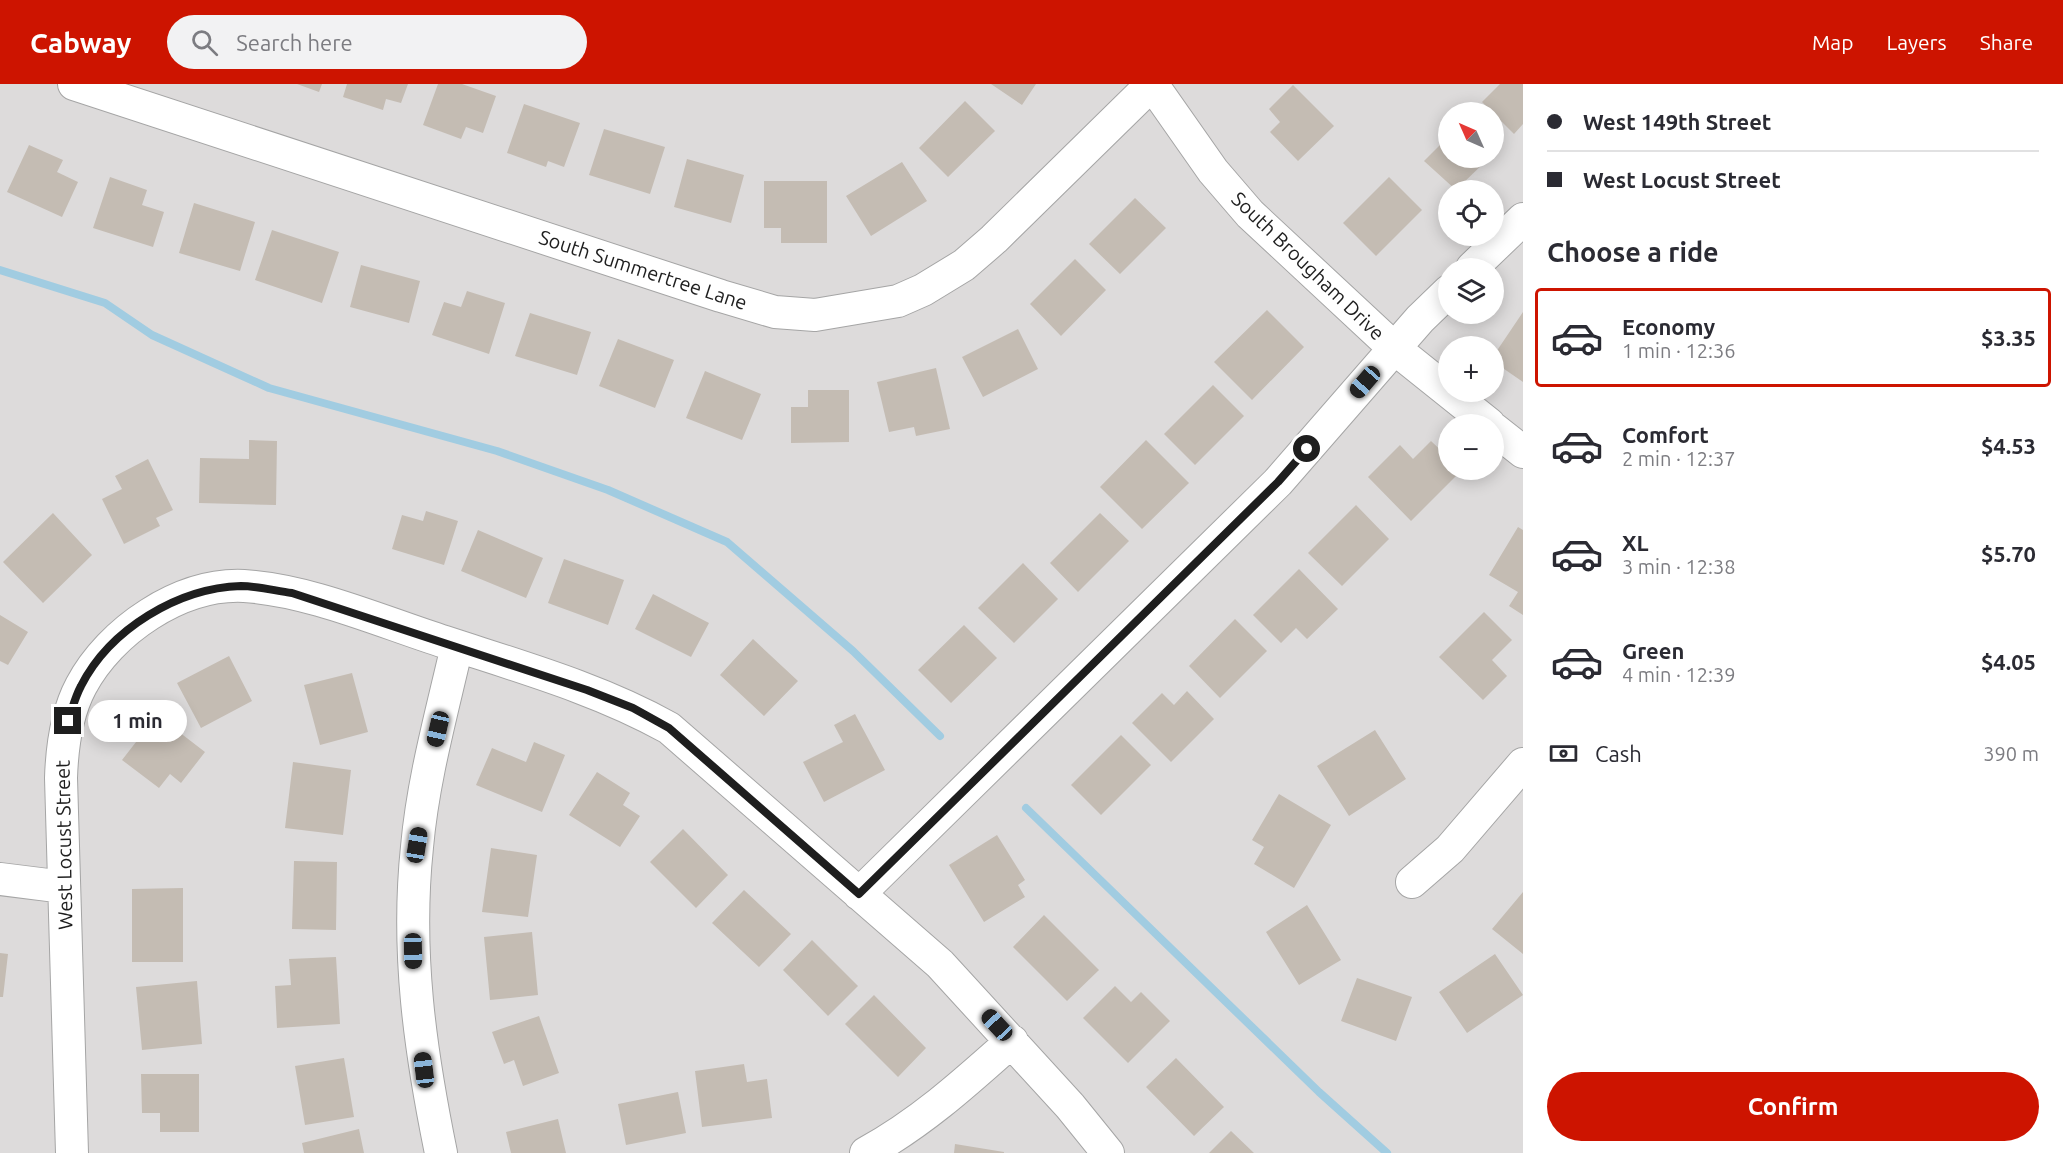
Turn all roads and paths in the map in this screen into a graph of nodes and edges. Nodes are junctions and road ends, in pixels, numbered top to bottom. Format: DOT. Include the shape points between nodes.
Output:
graph roads {
  1 [pos="74,84"];
  2 [pos="1152,84"];
  3 [pos="1523,219"];
  4 [pos="1482,258"];
  5 [pos="1438,302"];
  6 [pos="1394,348"];
  7 [pos="1476,414"];
  8 [pos="1504,437"];
  9 [pos="1523,452"];
  10 [pos="457,646"];
  11 [pos="1523,764"];
  12 [pos="0,879"];
  13 [pos="1412,882"];
  14 [pos="64,886"];
  15 [pos="859,894"];
  16 [pos="1012,1041"];
  17 [pos="72,1153"];
  18 [pos="441,1153"];
  19 [pos="867,1153"];
  20 [pos="1108,1153"];
  1 -- 2 [label="street, South Summertree Lane" via="721,296 775,312 815,315 898,301 964,265"];
  2 -- 6 [label="street, South Brougham Drive" via="1213,171 1250,214"];
  3 -- 4 [label="street"];
  5 -- 6 [label="street"];
  6 -- 7 [label="street, South Brougham Drive"];
  6 -- 15 [label="street" via="1278,482"];
  8 -- 9 [label="street"];
  10 -- 14 [label="street, West Locust Street" via="292,593 242,586 199,592 140,621 106,650 81,686 68,721 61,778"];
  10 -- 15 [label="street, West Locust Street" via="587,690 633,708 669,728"];
  10 -- 18 [label="street" via="428,771 412,914 414,987 424,1070"];
  11 -- 13 [label="street" via="1450,849"];
  12 -- 14 [label="street"];
  14 -- 17 [label="street, West Locust Street"];
  15 -- 16 [label="street, West Locust Street" via="940,964"];
  16 -- 19 [label="street" via="944,1101"];
  16 -- 20 [label="street, West Locust Street"];
}
